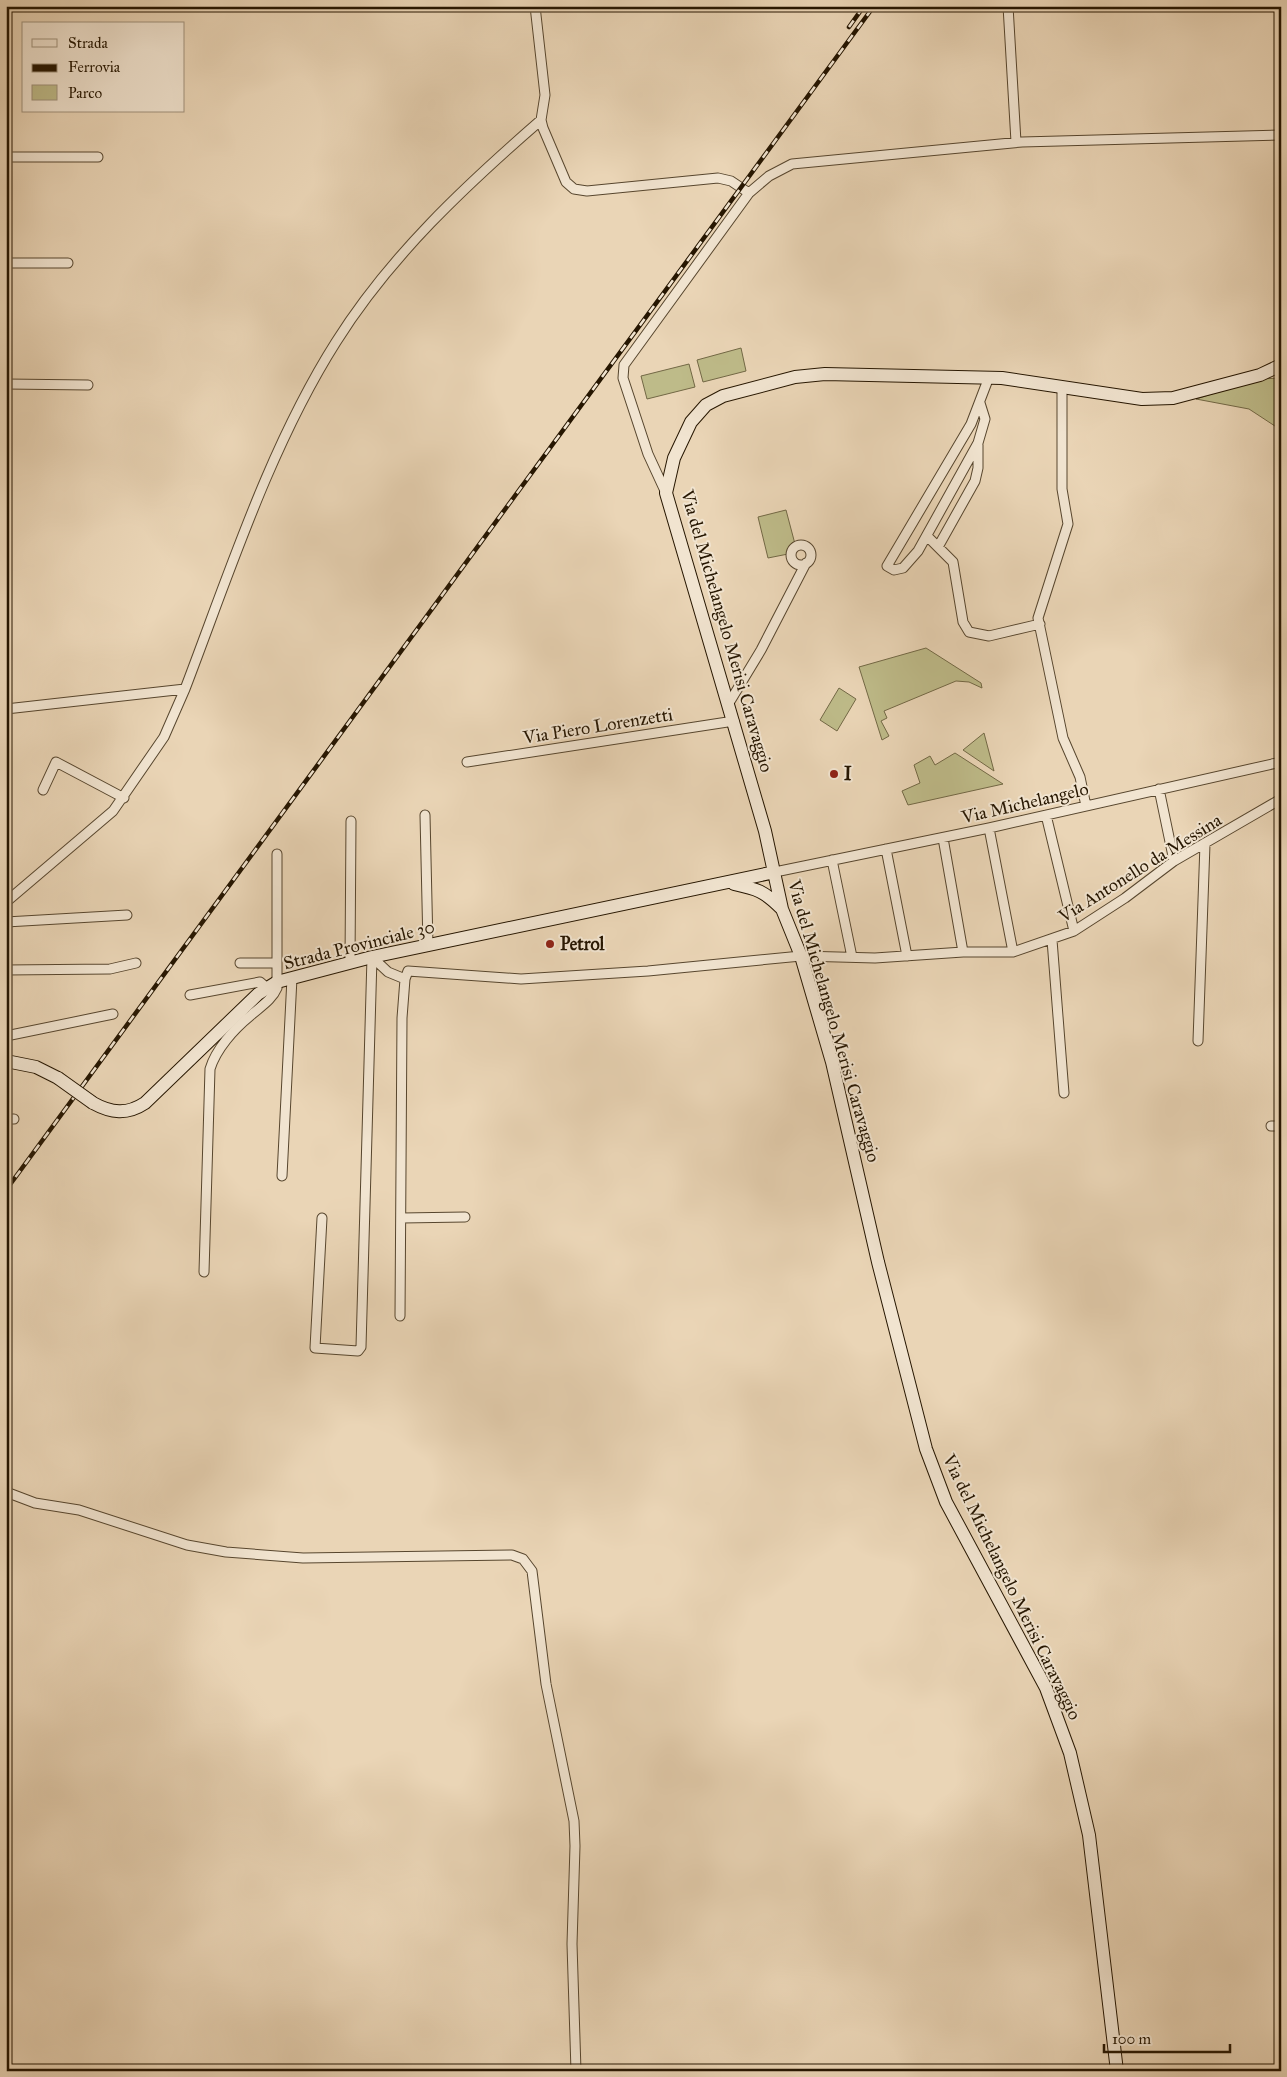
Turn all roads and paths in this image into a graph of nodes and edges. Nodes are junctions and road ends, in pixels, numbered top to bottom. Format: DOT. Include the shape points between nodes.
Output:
graph roads {
  1 [pos="535,6"];
  2 [pos="1008,6"];
  3 [pos="541,120"];
  4 [pos="1281,135"];
  5 [pos="1016,142"];
  6 [pos="6,157"];
  7 [pos="98,157"];
  8 [pos="749,193"];
  9 [pos="6,263"];
  10 [pos="68,263"];
  11 [pos="1281,366"];
  12 [pos="1281,374"];
  13 [pos="1260,375"];
  14 [pos="989,377"];
  15 [pos="6,384"];
  16 [pos="88,385"];
  17 [pos="1062,387"];
  18 [pos="980,403"];
  19 [pos="978,443"];
  20 [pos="666,494"];
  21 [pos="926,536"];
  22 [pos="938,547"];
  23 [pos="806,563"];
  24 [pos="1040,624"];
  25 [pos="185,689"];
  26 [pos="729,703"];
  27 [pos="6,709"];
  28 [pos="734,721"];
  29 [pos="467,762"];
  30 [pos="1281,762"];
  31 [pos="1159,789"];
  32 [pos="43,790"];
  33 [pos="124,798"];
  34 [pos="1281,799"];
  35 [pos="1086,806"];
  36 [pos="425,814"];
  37 [pos="1046,815"];
  38 [pos="351,822"];
  39 [pos="989,828"];
  40 [pos="943,838"];
  41 [pos="1205,844"];
  42 [pos="886,849"];
  43 [pos="277,854"];
  44 [pos="832,860"];
  45 [pos="1174,861"];
  46 [pos="775,872"];
  47 [pos="726,883"];
  48 [pos="6,902"];
  49 [pos="782,909"];
  50 [pos="127,915"];
  51 [pos="6,922"];
  52 [pos="1074,931"];
  53 [pos="1052,940"];
  54 [pos="428,946"];
  55 [pos="963,952"];
  56 [pos="1013,952"];
  57 [pos="801,956"];
  58 [pos="907,956"];
  59 [pos="372,957"];
  60 [pos="852,957"];
  61 [pos="136,963"];
  62 [pos="240,963"];
  63 [pos="277,963"];
  64 [pos="350,963"];
  65 [pos="6,970"];
  66 [pos="292,978"];
  67 [pos="405,979"];
  68 [pos="272,985"];
  69 [pos="190,995"];
  70 [pos="112,1014"];
  71 [pos="6,1036"];
  72 [pos="1198,1042"];
  73 [pos="6,1061"];
  74 [pos="1064,1093"];
  75 [pos="282,1176"];
  76 [pos="465,1217"];
  77 [pos="322,1218"];
  78 [pos="402,1218"];
  79 [pos="204,1272"];
  80 [pos="400,1316"];
  81 [pos="6,1492"];
  82 [pos="576,2071"];
  83 [pos="1117,2071"];
  1 -- 3 [label="street" via="545,95"];
  2 -- 5 [label="street"];
  3 -- 8 [label="street" via="563,176 574,189 587,191 718,178 731,181"];
  3 -- 25 [label="street" via="494,161 404,251 336,342 274,462"];
  4 -- 5 [label="street"];
  5 -- 8 [label="street" via="792,164 769,176"];
  6 -- 7 [label="street"];
  8 -- 20 [label="street" via="624,365 623,378 648,454"];
  9 -- 10 [label="street"];
  11 -- 13 [label="street, Via del Michelangelo Merisi Caravaggio"];
  12 -- 13 [label="street, Via del Michelangelo Merisi Caravaggio"];
  13 -- 17 [label="street, Via del Michelangelo Merisi Caravaggio" via="1173,398 1142,400"];
  14 -- 17 [label="street, Via del Michelangelo Merisi Caravaggio"];
  14 -- 18 [label="street"];
  14 -- 20 [label="street, Via del Michelangelo Merisi Caravaggio" via="872,379 825,374 795,377 723,396 706,405 691,422 674,458"];
  15 -- 16 [label="street"];
  17 -- 24 [label="street" via="1062,489 1068,524 1038,618"];
  18 -- 19 [label="street" via="985,419"];
  18 -- 21 [label="street" via="888,566 894,570 903,568"];
  19 -- 21 [label="street"];
  19 -- 22 [label="street" via="975,481"];
  20 -- 26 [label="street, Via del Michelangelo Merisi Caravaggio"];
  21 -- 22 [label="street"];
  22 -- 24 [label="street" via="952,562 962,622 969,632 988,636"];
  23 -- 26 [label="street"];
  24 -- 35 [label="street" via="1063,738 1080,777"];
  25 -- 27 [label="street"];
  25 -- 33 [label="street" via="164,737"];
  26 -- 28 [label="street, Via del Michelangelo Merisi Caravaggio"];
  28 -- 29 [label="street, Via Piero Lorenzetti"];
  28 -- 46 [label="street, Via del Michelangelo Merisi Caravaggio"];
  30 -- 31 [label="street, Via Michelangelo"];
  31 -- 35 [label="street, Via Michelangelo"];
  31 -- 45 [label="street"];
  32 -- 33 [label="street" via="56,762"];
  33 -- 48 [label="street" via="113,812"];
  34 -- 41 [label="street, Via Antonello da Messina"];
  35 -- 37 [label="street, Via Michelangelo"];
  36 -- 54 [label="street"];
  37 -- 39 [label="street, Via Michelangelo"];
  37 -- 52 [label="street"];
  38 -- 64 [label="street"];
  39 -- 40 [label="street, Via Michelangelo"];
  39 -- 56 [label="street"];
  40 -- 42 [label="street, Via Michelangelo"];
  40 -- 55 [label="street"];
  41 -- 45 [label="street, Via Antonello da Messina"];
  41 -- 72 [label="street"];
  42 -- 44 [label="street, Via Michelangelo"];
  42 -- 58 [label="street"];
  43 -- 63 [label="street"];
  44 -- 46 [label="street, Via Michelangelo"];
  44 -- 60 [label="street"];
  45 -- 52 [label="street, Via Antonello da Messina"];
  46 -- 47 [label="street, Strada Provinciale 30"];
  46 -- 49 [label="street, Via del Michelangelo Merisi Caravaggio"];
  47 -- 49 [label="street" via="757,888"];
  47 -- 54 [label="street, Strada Provinciale 30"];
  49 -- 57 [label="street, Via del Michelangelo Merisi Caravaggio"];
  50 -- 51 [label="street"];
  52 -- 53 [label="street, Via Antonello da Messina"];
  53 -- 56 [label="street, Via Antonello da Messina"];
  53 -- 74 [label="street"];
  54 -- 59 [label="street, Strada Provinciale 30"];
  55 -- 56 [label="street, Via Antonello da Messina"];
  55 -- 58 [label="street, Via Antonello da Messina"];
  57 -- 60 [label="street, Via Antonello da Messina"];
  57 -- 67 [label="street, Via Antonello da Messina" via="521,979 408,971"];
  57 -- 83 [label="street, Via del Michelangelo Merisi Caravaggio" via="834,1071 926,1450 946,1502 1046,1688 1070,1753 1089,1835"];
  58 -- 60 [label="street, Via Antonello da Messina"];
  59 -- 64 [label="street, Strada Provinciale 30"];
  59 -- 67 [label="street" via="388,972"];
  59 -- 77 [label="street" via="361,1347 358,1351 315,1348"];
  61 -- 65 [label="street" via="110,969"];
  62 -- 63 [label="street"];
  63 -- 68 [label="street"];
  64 -- 66 [label="street, Strada Provinciale 30"];
  66 -- 68 [label="street, Strada Provinciale 30"];
  66 -- 75 [label="street"];
  67 -- 78 [label="street" via="402,1018"];
  68 -- 69 [label="street" via="260,982"];
  68 -- 73 [label="street, Strada Provinciale 30, bridge" via="248,1003 136,1109 109,1111 36,1067"];
  68 -- 79 [label="street" via="272,998 232,1034 216,1054 210,1069"];
  70 -- 71 [label="street"];
  76 -- 78 [label="street"];
  78 -- 80 [label="street"];
  81 -- 82 [label="street" via="35,1503 79,1510 187,1545 226,1552 303,1558 512,1555 522,1559 532,1571 536,1588 546,1684 574,1820 572,1944"];
}
